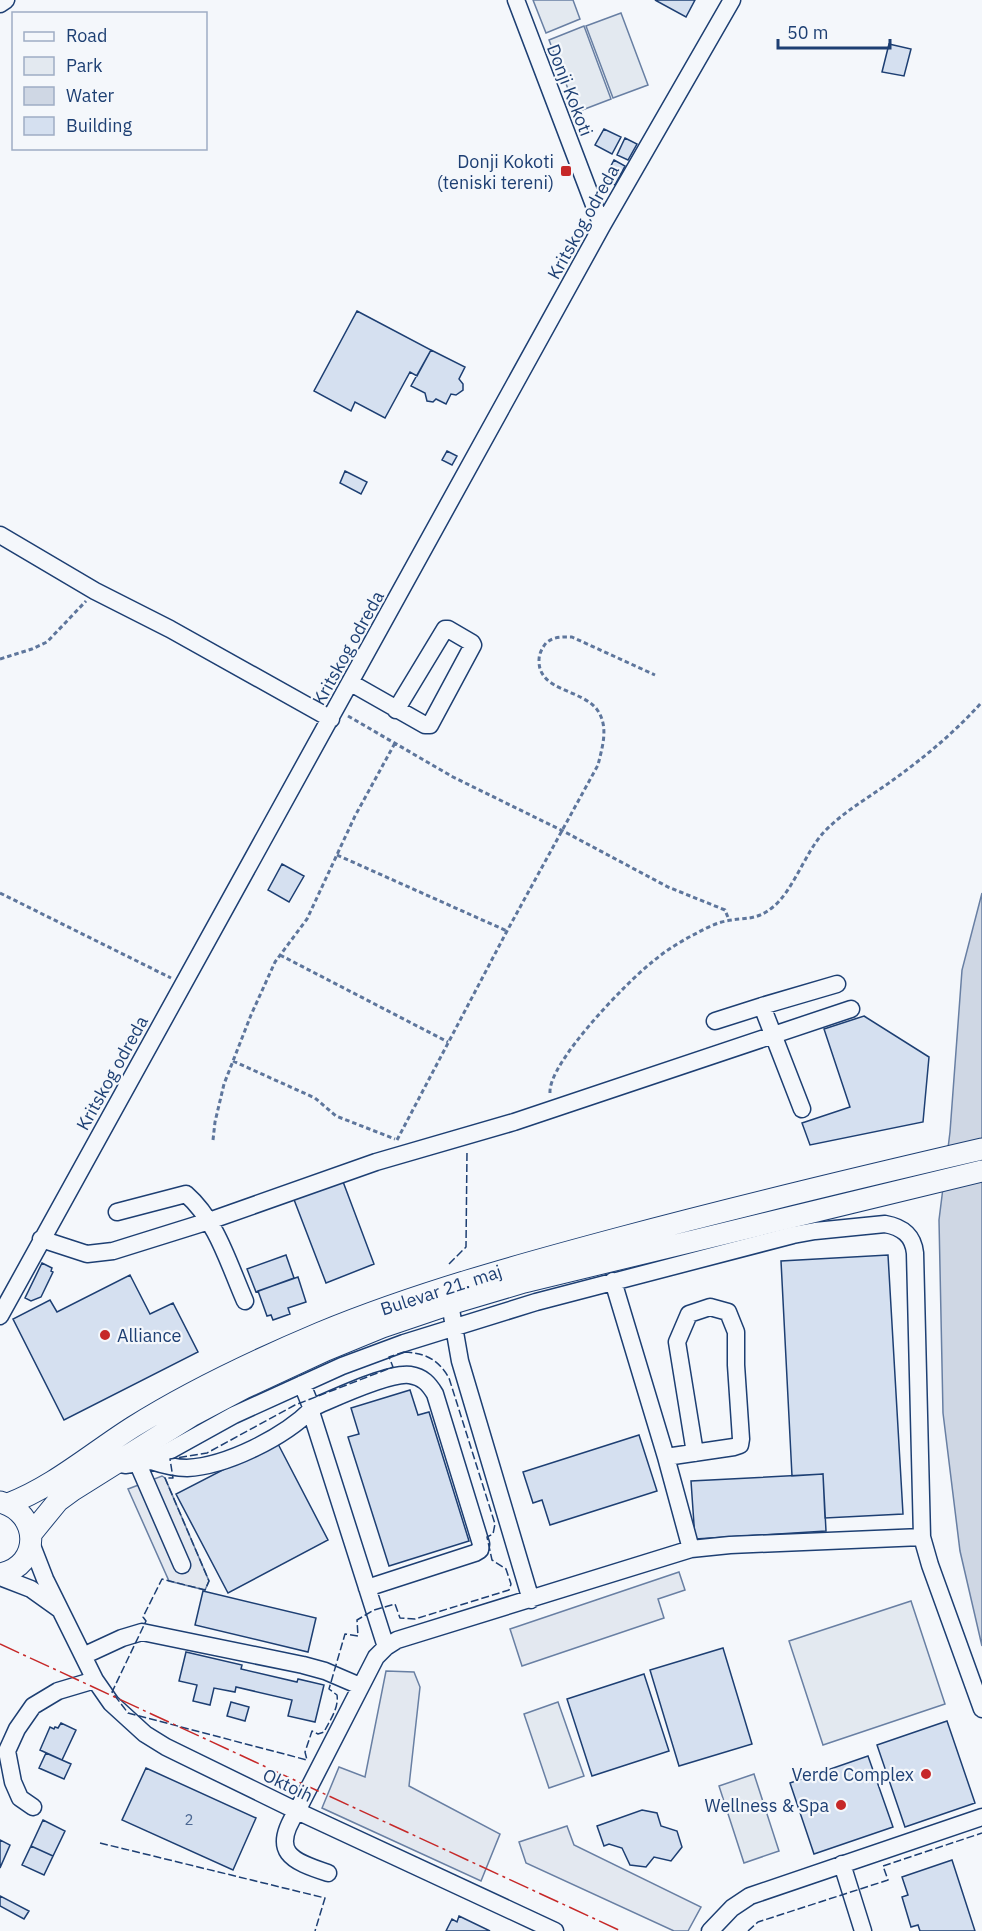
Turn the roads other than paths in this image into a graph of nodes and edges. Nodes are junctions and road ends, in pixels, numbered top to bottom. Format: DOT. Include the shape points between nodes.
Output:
graph roads {
  1 [pos="516,0"];
  2 [pos="732,0"];
  3 [pos="602,226"];
  4 [pos="0,535"];
  5 [pos="351,683"];
  6 [pos="396,710"];
  7 [pos="333,714"];
  8 [pos="837,984"];
  9 [pos="762,1006"];
  10 [pos="851,1009"];
  11 [pos="715,1021"];
  12 [pos="772,1035"];
  13 [pos="802,1109"];
  14 [pos="982,1149"];
  15 [pos="982,1171"];
  16 [pos="117,1212"];
  17 [pos="209,1221"];
  18 [pos="813,1221"];
  19 [pos="41,1239"];
  20 [pos="613,1281"];
  21 [pos="245,1301"];
  22 [pos="450,1304"];
  23 [pos="0,1316"];
  24 [pos="454,1328"];
  25 [pos="302,1384"];
  26 [pos="312,1409"];
  27 [pos="695,1453"];
  28 [pos="666,1457"];
  29 [pos="114,1463"];
  30 [pos="144,1463"];
  31 [pos="2,1502"];
  32 [pos="922,1537"];
  33 [pos="31,1538"];
  34 [pos="692,1550"];
  35 [pos="182,1565"];
  36 [pos="0,1575"];
  37 [pos="367,1588"];
  38 [pos="531,1600"];
  39 [pos="60,1609"];
  40 [pos="386,1647"];
  41 [pos="83,1656"];
  42 [pos="95,1680"];
  43 [pos="360,1686"];
  44 [pos="982,1709"];
  45 [pos="33,1807"];
  46 [pos="297,1811"];
  47 [pos="982,1817"];
  48 [pos="842,1864"];
  49 [pos="328,1873"];
  50 [pos="555,1931"];
  51 [pos="710,1931"];
  52 [pos="863,1931"];
  1 -- 3 [label="street, Donji Kokoti"];
  2 -- 3 [label="street, Kritskog odreda"];
  3 -- 5 [label="street, Kritskog odreda"];
  4 -- 7 [label="street" via="95,591"];
  5 -- 6 [label="street"];
  5 -- 7 [label="street, Kritskog odreda"];
  6 -- 6 [label="street" via="430,725 472,643 445,629"];
  7 -- 19 [label="street, Kritskog odreda"];
  8 -- 9 [label="street"];
  9 -- 11 [label="street"];
  9 -- 12 [label="street"];
  10 -- 12 [label="street"];
  12 -- 13 [label="street"];
  12 -- 17 [label="street" via="555,1108 397,1148"];
  14 -- 31 [label="main road, Bulevar 21. maj" via="679,1222 533,1261 382,1309 268,1356 179,1400 28,1496"];
  15 -- 18 [label="main road, Bulevar 21. maj" via="914,1187"];
  16 -- 17 [label="street" via="186,1194"];
  17 -- 19 [label="street" via="113,1251 87,1254"];
  17 -- 21 [label="street"];
  18 -- 20 [label="street"];
  18 -- 22 [label="main road, Bulevar 21. maj" via="524,1282"];
  18 -- 32 [label="street" via="896,1226 908,1234 914,1246"];
  19 -- 23 [label="street, Kritskog odreda"];
  20 -- 24 [label="street"];
  20 -- 28 [label="street"];
  22 -- 24 [label="street"];
  22 -- 29 [label="main road, Bulevar 21. maj" via="354,1338 274,1373 191,1416"];
  24 -- 25 [label="street" via="404,1343"];
  24 -- 38 [label="street" via="460,1362"];
  25 -- 26 [label="street"];
  25 -- 30 [label="street"];
  26 -- 30 [label="street" via="275,1436 224,1460 187,1468"];
  26 -- 37 [label="street"];
  26 -- 37 [label="street" via="402,1375 427,1382 435,1395 481,1544 475,1553"];
  27 -- 27 [label="street" via="734,1447 741,1439 736,1332 728,1312 710,1308 689,1314 677,1342"];
  27 -- 28 [label="street"];
  28 -- 34 [label="street"];
  29 -- 30 [label="street"];
  29 -- 33 [label="main road, Bulevar 21. maj" via="58,1501"];
  30 -- 35 [label="street"];
  31 -- 33 [label="main road" via="24,1515"];
  32 -- 34 [label="street"];
  32 -- 44 [label="street"];
  33 -- 36 [label="main road, Bulevar 21. maj" via="23,1561"];
  33 -- 39 [label="street, Oktoih"];
  34 -- 38 [label="street"];
  36 -- 39 [label="street, Oktoih" via="31,1589"];
  37 -- 40 [label="street"];
  38 -- 40 [label="street" via="397,1640"];
  39 -- 41 [label="street, Oktoih"];
  40 -- 43 [label="street"];
  41 -- 42 [label="street, Oktoih"];
  41 -- 43 [label="street" via="142,1632 314,1668"];
  42 -- 45 [label="street" via="58,1691 33,1706 17,1729 7,1751 13,1782 20,1798"];
  42 -- 46 [label="street, Oktoih" via="111,1703 144,1734"];
  43 -- 46 [label="street"];
  46 -- 49 [label="street" via="287,1827 288,1854 298,1863"];
  46 -- 50 [label="street, Oktoih"];
  47 -- 48 [label="street"];
  48 -- 51 [label="street" via="750,1896"];
  48 -- 52 [label="street"];
}
